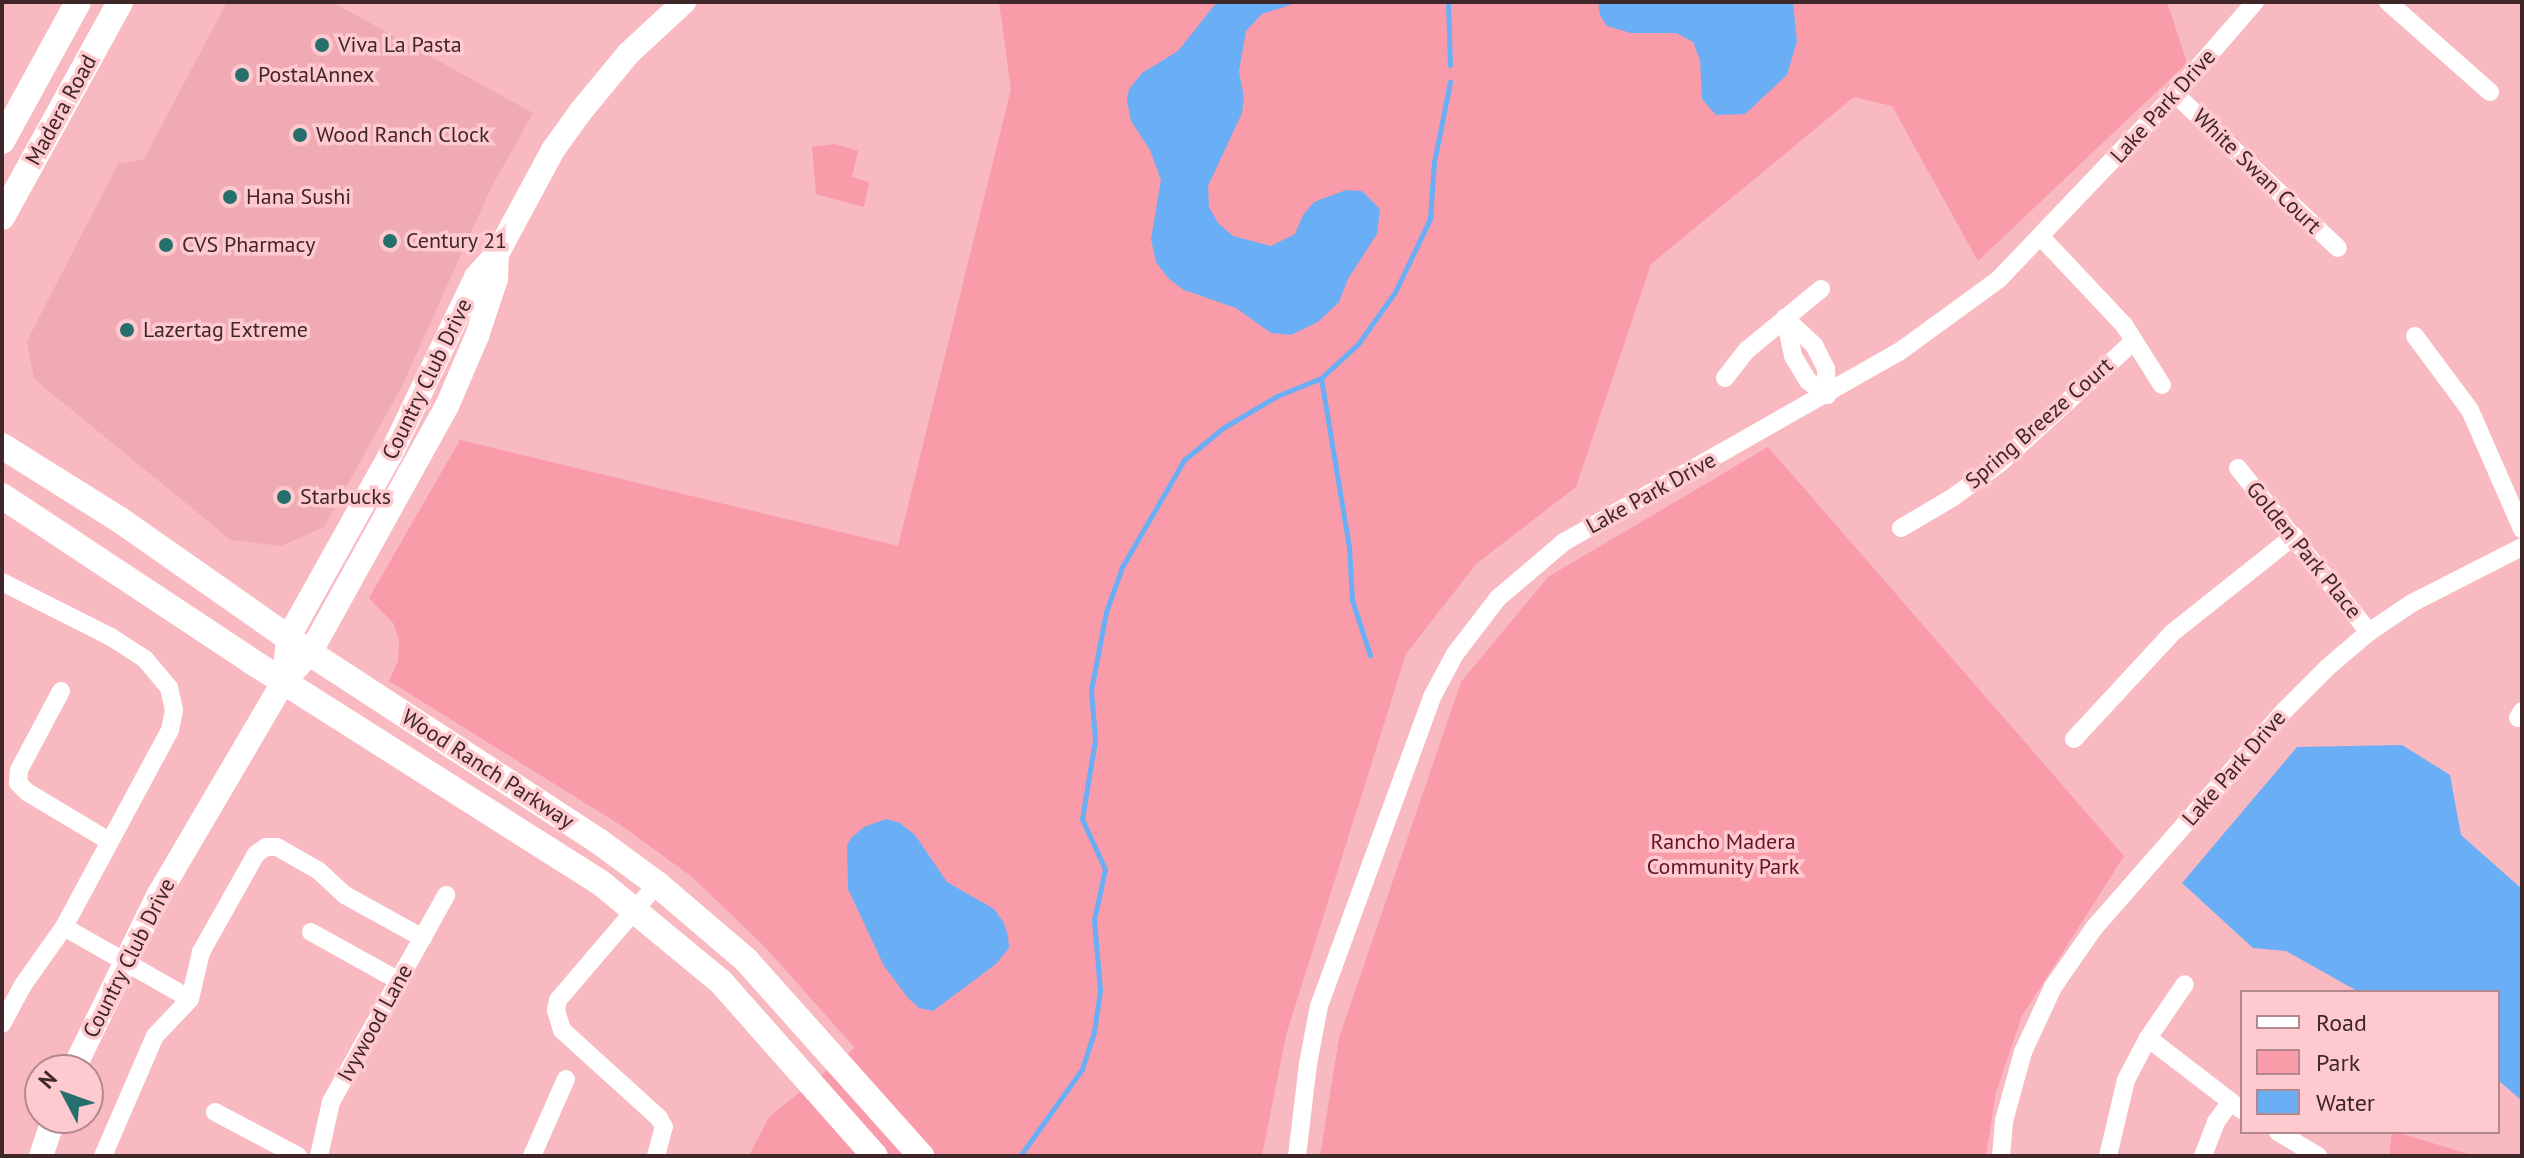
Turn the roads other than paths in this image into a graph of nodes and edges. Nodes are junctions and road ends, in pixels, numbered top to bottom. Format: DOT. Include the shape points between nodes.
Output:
graph roads {
  1 [pos="78,2"];
  2 [pos="120,2"];
  3 [pos="684,2"];
  4 [pos="2255,2"];
  5 [pos="2388,2"];
  6 [pos="2490,92"];
  7 [pos="2175,94"];
  8 [pos="2,141"];
  9 [pos="2,217"];
  10 [pos="2042,238"];
  11 [pos="2338,248"];
  12 [pos="497,254"];
  13 [pos="1821,289"];
  14 [pos="1785,318"];
  15 [pos="2415,336"];
  16 [pos="2134,341"];
  17 [pos="1725,378"];
  18 [pos="2162,385"];
  19 [pos="1827,395"];
  20 [pos="2,446"];
  21 [pos="2238,468"];
  22 [pos="2,496"];
  23 [pos="1901,528"];
  24 [pos="2522,529"];
  25 [pos="2294,536"];
  26 [pos="2522,547"];
  27 [pos="2,582"];
  28 [pos="2369,632"];
  29 [pos="288,638"];
  30 [pos="310,653"];
  31 [pos="284,681"];
  32 [pos="61,691"];
  33 [pos="2074,739"];
  34 [pos="109,841"];
  35 [pos="657,884"];
  36 [pos="446,895"];
  37 [pos="636,910"];
  38 [pos="64,927"];
  39 [pos="311,932"];
  40 [pos="423,938"];
  41 [pos="126,961"];
  42 [pos="399,981"];
  43 [pos="2185,984"];
  44 [pos="190,999"];
  45 [pos="2,1024"];
  46 [pos="2148,1038"];
  47 [pos="81,1054"];
  48 [pos="566,1079"];
  49 [pos="2236,1106"];
  50 [pos="215,1112"];
  51 [pos="49,1134"];
  52 [pos="2281,1134"];
  53 [pos="41,1156"];
  54 [pos="103,1156"];
  55 [pos="298,1156"];
  56 [pos="319,1156"];
  57 [pos="533,1156"];
  58 [pos="656,1156"];
  59 [pos="875,1156"];
  60 [pos="921,1156"];
  61 [pos="1297,1156"];
  62 [pos="2001,1156"];
  63 [pos="2108,1156"];
  64 [pos="2203,1156"];
  65 [pos="2318,1156"];
  1 -- 8 [label="main road, Madera Road"];
  2 -- 9 [label="main road, Madera Road"];
  3 -- 12 [label="street, Country Club Drive" via="629,53 581,111 553,150"];
  4 -- 7 [label="street, Lake Park Drive"];
  5 -- 6 [label="street"];
  7 -- 10 [label="street, Lake Park Drive"];
  7 -- 11 [label="street, White Swan Court"];
  10 -- 16 [label="street"];
  10 -- 19 [label="street, Lake Park Drive" via="1949,318"];
  12 -- 29 [label="street, Country Club Drive" via="476,277 391,454"];
  12 -- 30 [label="street, Country Club Drive" via="491,294 447,406"];
  13 -- 14 [label="street"];
  14 -- 17 [label="street" via="1747,350"];
  14 -- 19 [label="street" via="1814,345 1826,369"];
  15 -- 24 [label="street" via="2470,410"];
  16 -- 18 [label="street"];
  16 -- 23 [label="street, Spring Breeze Court" via="2000,463"];
  19 -- 61 [label="street, Lake Park Drive" via="1564,542 1498,598 1455,654 1432,697 1319,1006"];
  20 -- 29 [label="main road, Wood Ranch Parkway" via="120,520"];
  21 -- 25 [label="street, Golden Park Place"];
  22 -- 31 [label="main road, Wood Ranch Parkway"];
  25 -- 28 [label="street, Golden Park Place"];
  25 -- 33 [label="street" via="2172,633"];
  26 -- 28 [label="street, Lake Park Drive" via="2450,581"];
  27 -- 34 [label="street" via="111,637 145,659 169,688 174,710 170,730"];
  28 -- 62 [label="street, Lake Park Drive" via="2284,711 2070,959 2023,1052 2004,1121"];
  29 -- 30 [label="main road, Wood Ranch Parkway"];
  29 -- 31 [label="street, Country Club Drive"];
  30 -- 31 [label="street, Country Club Drive"];
  30 -- 35 [label="main road, Wood Ranch Parkway"];
  31 -- 37 [label="main road, Wood Ranch Parkway"];
  31 -- 41 [label="street, Country Club Drive" via="159,894"];
  32 -- 34 [label="street" via="19,770 18,783"];
  34 -- 38 [label="street"];
  35 -- 37 [label="street"];
  35 -- 60 [label="main road, Wood Ranch Parkway" via="768,984"];
  36 -- 40 [label="street, Ivywood Lane"];
  37 -- 58 [label="street" via="558,1000 556,1010 562,1030 659,1118 664,1127"];
  37 -- 59 [label="main road, Wood Ranch Parkway" via="721,982"];
  38 -- 41 [label="street"];
  38 -- 45 [label="street"];
  39 -- 42 [label="street"];
  40 -- 42 [label="street, Ivywood Lane"];
  40 -- 44 [label="street" via="345,895 319,871 277,847 266,847 256,854 201,952"];
  41 -- 44 [label="street"];
  41 -- 47 [label="street, Country Club Drive"];
  42 -- 56 [label="street, Ivywood Lane" via="331,1102"];
  43 -- 46 [label="street"];
  44 -- 54 [label="street" via="155,1036"];
  46 -- 49 [label="street"];
  46 -- 63 [label="street" via="2126,1080"];
  48 -- 57 [label="street"];
  49 -- 64 [label="street" via="2216,1122"];
  50 -- 55 [label="street"];
  51 -- 53 [label="street"];
  52 -- 65 [label="street"];
}
